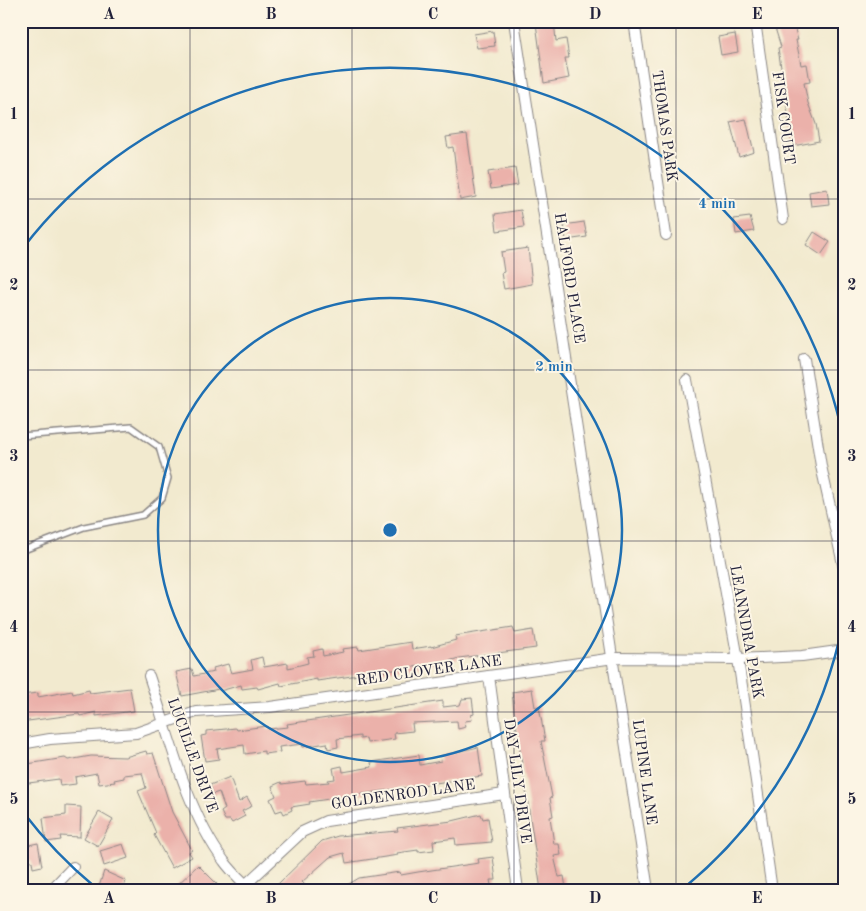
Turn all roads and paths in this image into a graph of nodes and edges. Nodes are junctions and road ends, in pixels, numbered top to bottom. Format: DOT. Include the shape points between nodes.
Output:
graph roads {
  1 [pos="514,21"];
  2 [pos="634,21"];
  3 [pos="755,21"];
  4 [pos="783,219"];
  5 [pos="666,235"];
  6 [pos="804,360"];
  7 [pos="687,380"];
  8 [pos="21,436"];
  9 [pos="21,551"];
  10 [pos="845,573"];
  11 [pos="845,650"];
  12 [pos="614,658"];
  13 [pos="738,659"];
  14 [pos="149,676"];
  15 [pos="489,676"];
  16 [pos="165,724"];
  17 [pos="21,744"];
  18 [pos="504,794"];
  19 [pos="73,867"];
  20 [pos="246,888"];
  21 [pos="51,890"];
  22 [pos="518,890"];
  23 [pos="648,890"];
  24 [pos="772,890"];
  1 -- 12 [label="street, HALFORD PLACE"];
  2 -- 5 [label="street, THOMAS PARK"];
  3 -- 4 [label="street, FISK COURT"];
  6 -- 10 [label="street" via="821,466"];
  7 -- 13 [label="street, LEANNDRA PARK"];
  8 -- 9 [label="lane" via="131,427 159,448 168,478 162,498 143,515 84,527"];
  11 -- 13 [label="street, RED CLOVER LANE"];
  12 -- 13 [label="street, RED CLOVER LANE"];
  12 -- 15 [label="street, RED CLOVER LANE"];
  12 -- 23 [label="street, LUPINE LANE"];
  13 -- 24 [label="street, LEANNDRA PARK"];
  14 -- 16 [label="street, LUCILLE DRIVE"];
  15 -- 16 [label="street, RED CLOVER LANE" via="270,708 196,712"];
  15 -- 18 [label="street, DAY LILY DRIVE"];
  16 -- 17 [label="street, RED CLOVER LANE" via="136,733 50,738"];
  16 -- 20 [label="street, LUCILLE DRIVE" via="206,832"];
  18 -- 20 [label="street, GOLDENROD LANE" via="326,821 302,832"];
  18 -- 22 [label="street, DAY LILY DRIVE"];
  19 -- 21 [label="street"];
}
